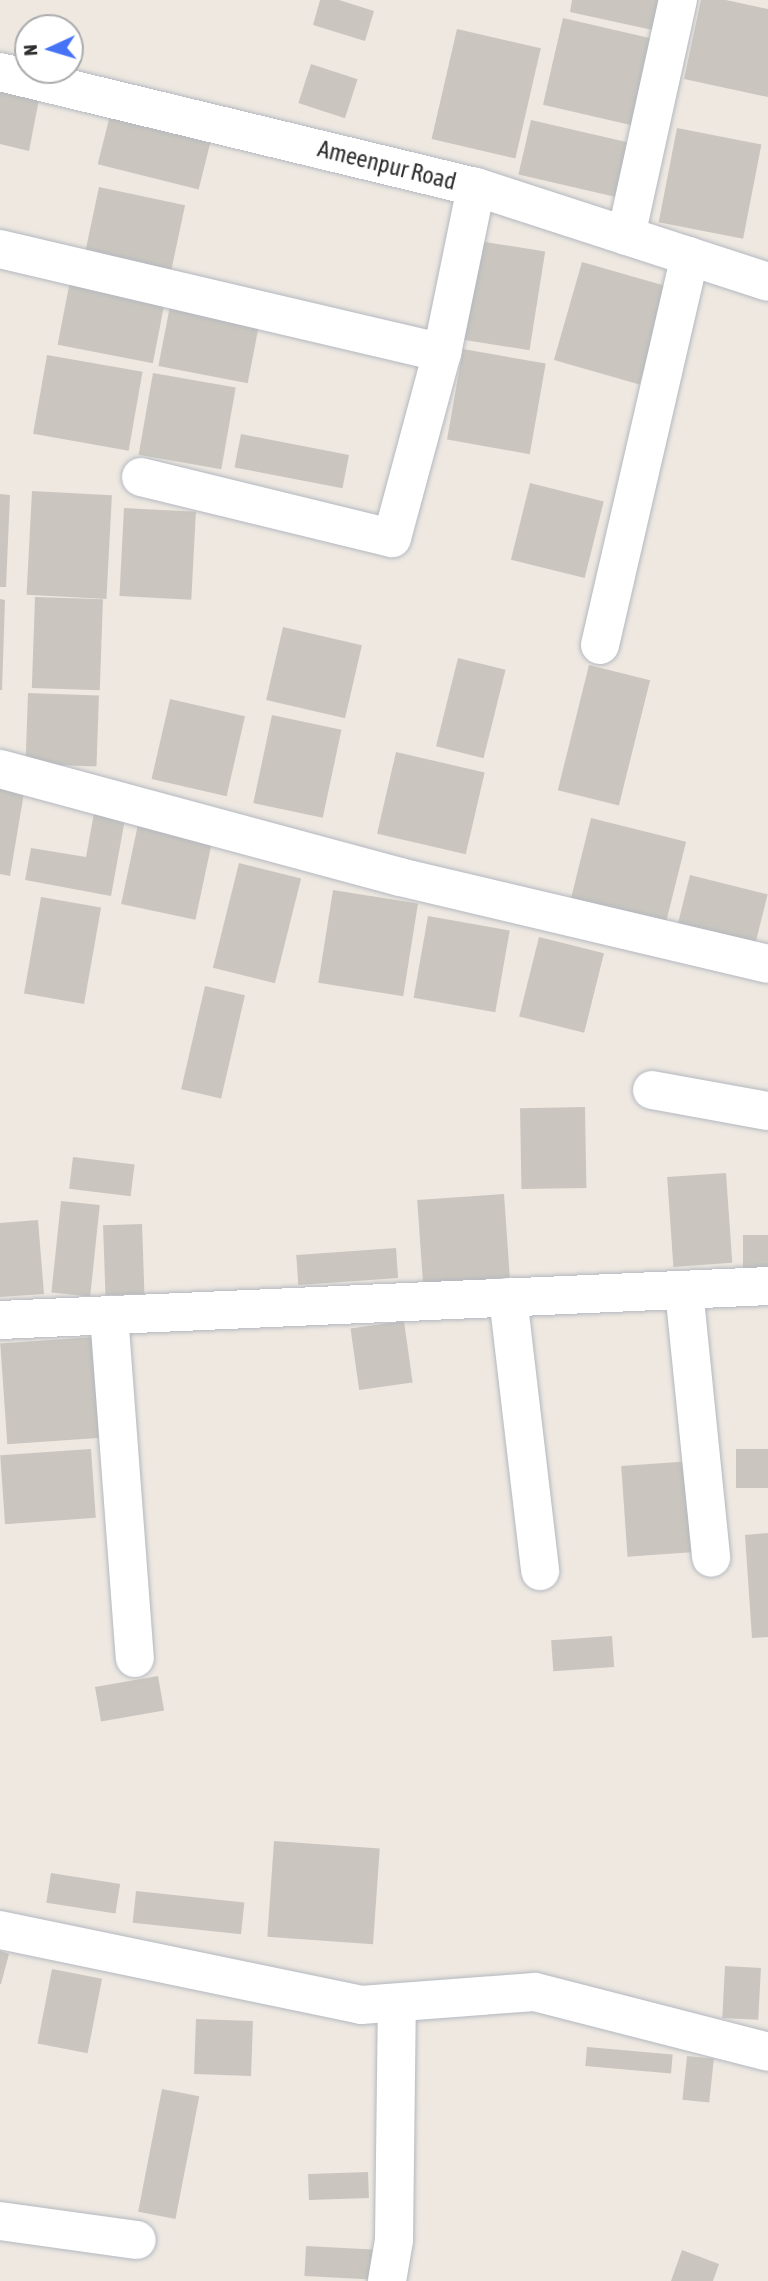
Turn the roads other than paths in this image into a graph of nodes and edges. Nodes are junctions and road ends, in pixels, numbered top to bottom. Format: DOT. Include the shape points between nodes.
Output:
graph roads {
  1 [pos="678,0"];
  2 [pos="0,72"];
  3 [pos="477,187"];
  4 [pos="626,236"];
  5 [pos="0,249"];
  6 [pos="690,256"];
  7 [pos="768,282"];
  8 [pos="442,353"];
  9 [pos="141,477"];
  10 [pos="600,645"];
  11 [pos="0,769"];
  12 [pos="768,964"];
  13 [pos="652,1090"];
  14 [pos="768,1111"];
  15 [pos="768,1286"];
  16 [pos="684,1290"];
  17 [pos="508,1297"];
  18 [pos="109,1315"];
  19 [pos="0,1320"];
  20 [pos="711,1558"];
  21 [pos="540,1571"];
  22 [pos="135,1658"];
  23 [pos="0,1930"];
  24 [pos="397,2003"];
  25 [pos="768,2052"];
  26 [pos="0,2221"];
  27 [pos="136,2240"];
  28 [pos="387,2281"];
  1 -- 4 [label="street"];
  2 -- 3 [label="street, Ameenpur Road"];
  3 -- 4 [label="street, Ameenpur Road"];
  3 -- 8 [label="street"];
  4 -- 6 [label="street, Ameenpur Road"];
  5 -- 8 [label="street"];
  6 -- 7 [label="street, Ameenpur Road"];
  6 -- 10 [label="street"];
  8 -- 9 [label="street" via="392,538"];
  11 -- 12 [label="street" via="400,877"];
  13 -- 14 [label="street"];
  15 -- 16 [label="street"];
  16 -- 17 [label="street"];
  16 -- 20 [label="street"];
  17 -- 18 [label="street"];
  17 -- 21 [label="street"];
  18 -- 19 [label="street"];
  18 -- 22 [label="street"];
  23 -- 24 [label="street" via="361,2005"];
  24 -- 25 [label="street" via="535,1992"];
  24 -- 28 [label="street" via="394,2239"];
  26 -- 27 [label="street"];
}
